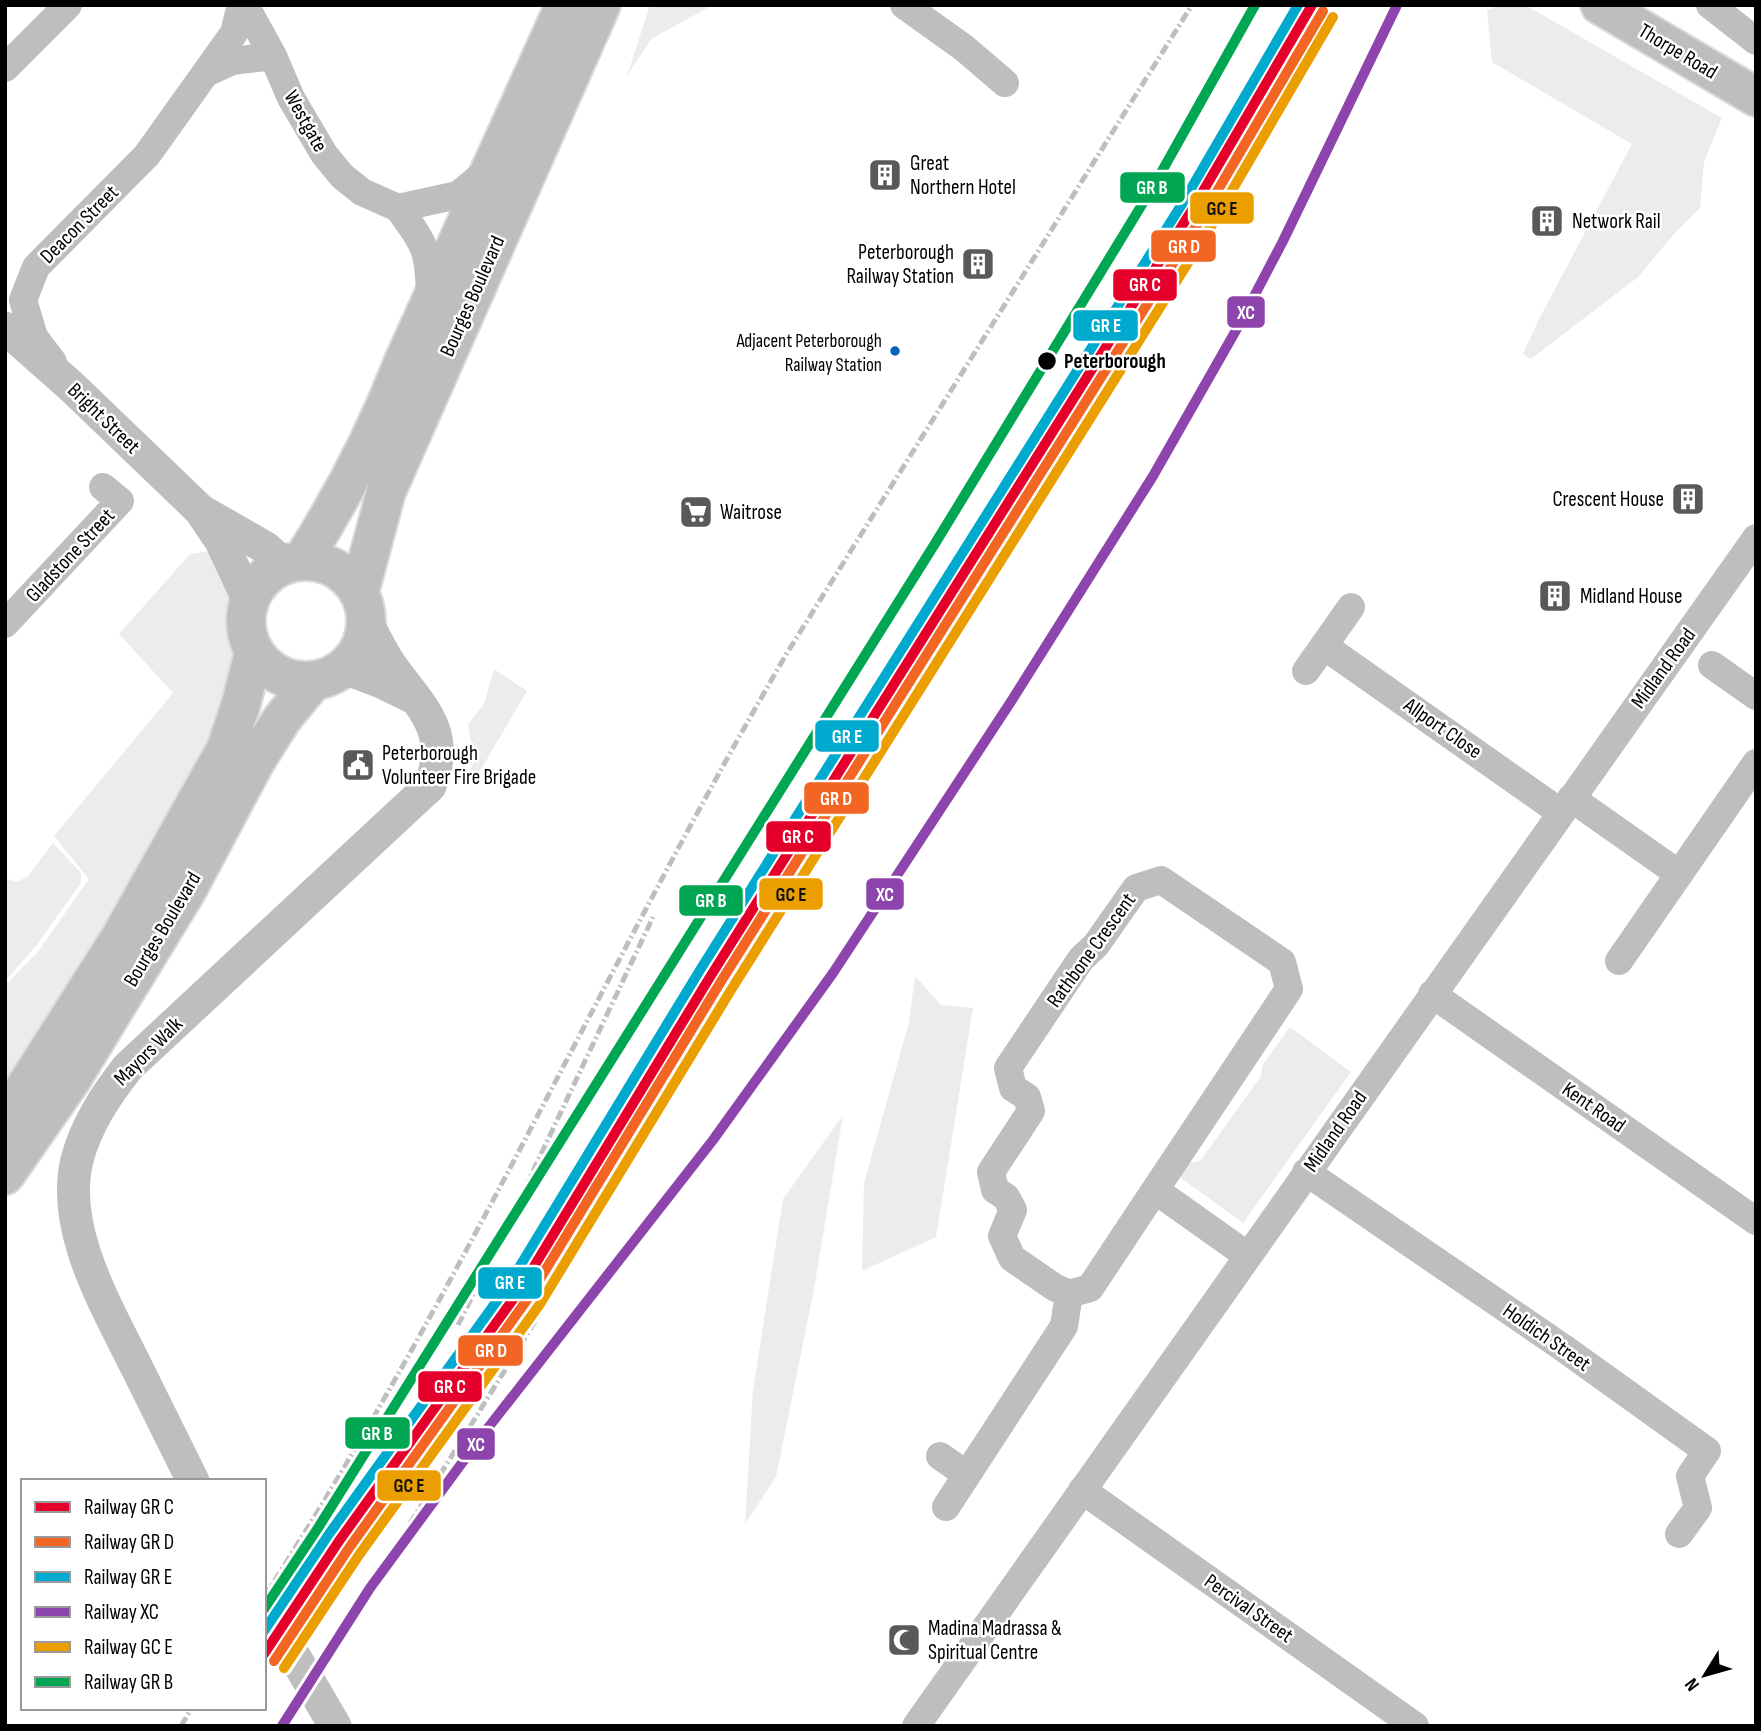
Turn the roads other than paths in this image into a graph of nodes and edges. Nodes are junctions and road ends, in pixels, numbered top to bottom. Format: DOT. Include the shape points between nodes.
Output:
graph roads {
  1 [pos="68,5"];
  2 [pos="243,5"];
  3 [pos="565,5"];
  4 [pos="601,5"];
  5 [pos="904,5"];
  6 [pos="1601,5"];
  7 [pos="1710,5"];
  8 [pos="1756,40"];
  9 [pos="273,56"];
  10 [pos="5,68"];
  11 [pos="206,73"];
  12 [pos="1005,83"];
  13 [pos="1756,97"];
  14 [pos="491,167"];
  15 [pos="398,208"];
  16 [pos="430,307"];
  17 [pos="5,328"];
  18 [pos="72,387"];
  19 [pos="103,487"];
  20 [pos="200,510"];
  21 [pos="1756,538"];
  22 [pos="293,563"];
  23 [pos="249,601"];
  24 [pos="1351,607"];
  25 [pos="363,608"];
  26 [pos="5,624"];
  27 [pos="1324,646"];
  28 [pos="254,652"];
  29 [pos="1712,665"];
  30 [pos="1306,671"];
  31 [pos="329,675"];
  32 [pos="1756,696"];
  33 [pos="419,700"];
  34 [pos="1756,763"];
  35 [pos="1565,805"];
  36 [pos="1679,874"];
  37 [pos="1619,961"];
  38 [pos="1432,994"];
  39 [pos="5,1119"];
  40 [pos="1306,1172"];
  41 [pos="5,1175"];
  42 [pos="1155,1190"];
  43 [pos="1756,1221"];
  44 [pos="1248,1256"];
  45 [pos="1069,1294"];
  46 [pos="940,1456"];
  47 [pos="967,1475"];
  48 [pos="192,1479"];
  49 [pos="1082,1490"];
  50 [pos="946,1507"];
  51 [pos="1679,1534"];
  52 [pos="266,1607"];
  53 [pos="923,1723"];
  54 [pos="335,1726"];
  55 [pos="1415,1726"];
  1 -- 10 [label="street"];
  2 -- 9 [label="street, Westgate"];
  2 -- 11 [label="street, Deacon Street" via="234,33"];
  3 -- 14 [label="main road, Bourges Boulevard"];
  4 -- 25 [label="main road, Bourges Boulevard" via="386,492"];
  5 -- 12 [label="street"];
  6 -- 13 [label="main road, Thorpe Road"];
  7 -- 8 [label="street"];
  9 -- 11 [label="street" via="232,61"];
  9 -- 15 [label="street, Westgate" via="291,98 342,176 362,192"];
  11 -- 18 [label="street, Deacon Street" via="147,155 36,267 23,300 34,337"];
  14 -- 15 [label="street" via="458,195"];
  14 -- 16 [label="main road, Bourges Boulevard"];
  15 -- 16 [label="street, Westgate" via="423,242 429,262"];
  16 -- 22 [label="main road, Bourges Boulevard" via="382,417 334,510"];
  17 -- 18 [label="street, Bright Street"];
  18 -- 20 [label="street, Bright Street"];
  19 -- 26 [label="street, Gladstone Street" via="120,501"];
  20 -- 22 [label="street, Bright Street"];
  20 -- 23 [label="street, Bright Street" via="221,541"];
  21 -- 35 [label="street, Midland Road"];
  22 -- 23 [label="main road" via="270,573"];
  22 -- 25 [label="main road" via="319,562 335,569 349,579"];
  23 -- 28 [label="main road" via="247,627"];
  24 -- 27 [label="street"];
  25 -- 31 [label="main road" via="364,640 356,655"];
  25 -- 33 [label="street, Mayors Walk" via="388,662"];
  27 -- 30 [label="street"];
  27 -- 35 [label="street, Allport Close"];
  28 -- 31 [label="main road" via="279,675 296,681"];
  28 -- 39 [label="main road, Bourges Boulevard" via="226,749 120,938"];
  29 -- 32 [label="street"];
  31 -- 33 [label="street" via="379,681"];
  31 -- 41 [label="main road, Bourges Boulevard" via="275,730 180,902 71,1080"];
  33 -- 48 [label="street, Mayors Walk" via="435,727 437,768 430,786 128,1067 105,1097 77,1161 76,1212 85,1258"];
  34 -- 36 [label="street"];
  35 -- 36 [label="street, Allport Close"];
  35 -- 38 [label="street, Midland Road"];
  36 -- 37 [label="street"];
  38 -- 40 [label="street, Midland Road"];
  38 -- 43 [label="street, Kent Road"];
  40 -- 44 [label="street, Midland Road"];
  40 -- 51 [label="street, Holdich Street" via="1707,1451 1690,1476 1698,1508"];
  42 -- 44 [label="street"];
  42 -- 45 [label="street, Rathbone Crescent" via="1090,1287"];
  42 -- 45 [label="street, Rathbone Crescent" via="1289,989 1282,962 1161,880 1136,888 1081,959 1008,1068 1013,1088 1027,1097 1031,1111 991,1172 995,1190 1013,1210 1002,1236 1012,1258"];
  44 -- 49 [label="street, Midland Road"];
  45 -- 47 [label="street" via="1064,1326"];
  46 -- 47 [label="street"];
  47 -- 50 [label="street"];
  49 -- 53 [label="street, Midland Road"];
  49 -- 55 [label="street, Percival Street"];
  52 -- 54 [label="street"];
}
